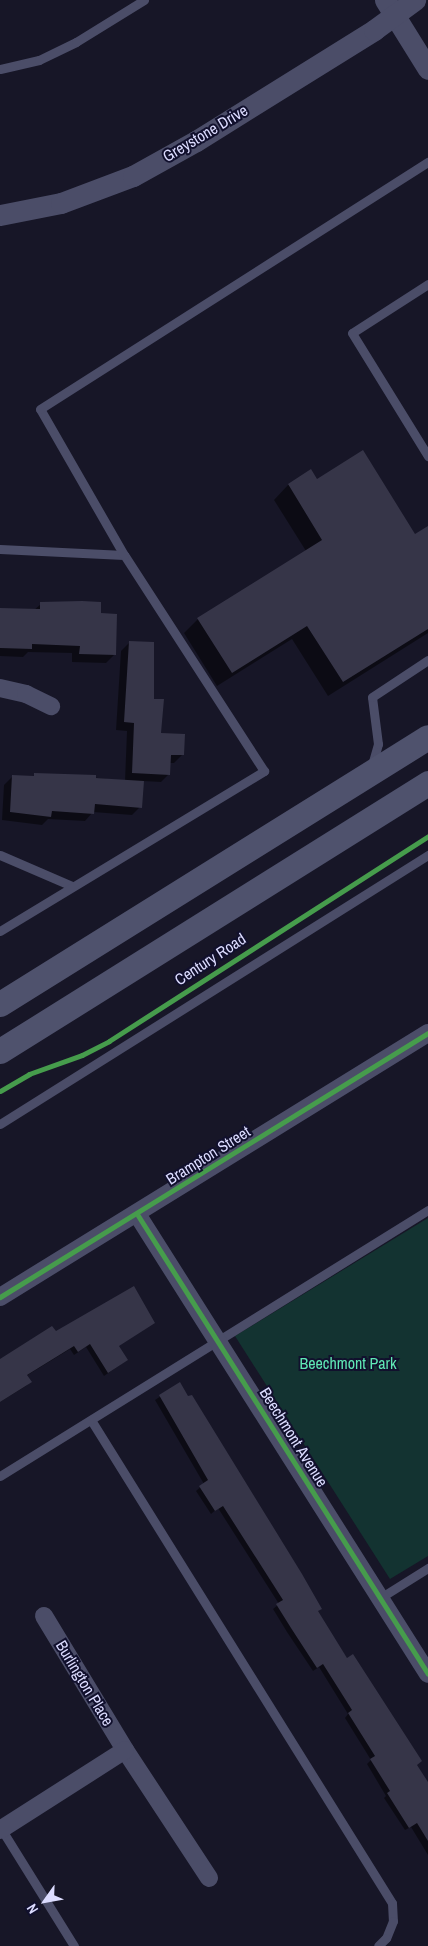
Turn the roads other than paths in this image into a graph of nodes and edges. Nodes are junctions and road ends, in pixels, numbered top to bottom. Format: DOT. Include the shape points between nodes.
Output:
graph roads {
  1 [pos="144,0"];
  2 [pos="415,0"];
  3 [pos="425,0"];
  4 [pos="428,4"];
  5 [pos="390,8"];
  6 [pos="0,69"];
  7 [pos="428,69"];
  8 [pos="428,162"];
  9 [pos="0,215"];
  10 [pos="428,284"];
  11 [pos="428,456"];
  12 [pos="0,549"];
  13 [pos="124,555"];
  14 [pos="428,660"];
  15 [pos="0,688"];
  16 [pos="51,706"];
  17 [pos="428,737"];
  18 [pos="365,776"];
  19 [pos="428,783"];
  20 [pos="0,855"];
  21 [pos="428,856"];
  22 [pos="72,886"];
  23 [pos="0,931"];
  24 [pos="0,1004"];
  25 [pos="428,1033"];
  26 [pos="0,1051"];
  27 [pos="0,1124"];
  28 [pos="428,1210"];
  29 [pos="137,1214"];
  30 [pos="0,1297"];
  31 [pos="219,1342"];
  32 [pos="91,1420"];
  33 [pos="0,1476"];
  34 [pos="428,1568"];
  35 [pos="380,1598"];
  36 [pos="44,1616"];
  37 [pos="428,1674"];
  38 [pos="125,1750"];
  39 [pos="0,1828"];
  40 [pos="209,1878"];
  41 [pos="74,1946"];
  42 [pos="378,1946"];
  1 -- 6 [label="lane" via="76,42 39,60"];
  2 -- 5 [label="street, Greystone Drive"];
  3 -- 4 [label="street"];
  5 -- 7 [label="street"];
  5 -- 9 [label="street, Greystone Drive" via="196,141 133,176 61,203"];
  8 -- 13 [label="lane" via="40,409"];
  10 -- 11 [label="lane" via="352,333"];
  12 -- 13 [label="lane"];
  13 -- 22 [label="lane" via="264,770"];
  14 -- 18 [label="lane" via="372,697 378,744 376,758"];
  15 -- 16 [label="street" via="26,694"];
  17 -- 18 [label="main road"];
  18 -- 24 [label="main road"];
  19 -- 26 [label="main road, Century Road"];
  20 -- 22 [label="lane"];
  21 -- 27 [label="lane"];
  22 -- 23 [label="lane"];
  25 -- 29 [label="street, Brampton Street"];
  28 -- 31 [label="lane"];
  29 -- 30 [label="street, Brampton Street"];
  29 -- 31 [label="street, Beechmont Avenue"];
  31 -- 32 [label="lane"];
  31 -- 35 [label="street, Beechmont Avenue"];
  32 -- 33 [label="lane"];
  32 -- 42 [label="lane" via="392,1903 393,1921 386,1938"];
  34 -- 35 [label="lane"];
  35 -- 37 [label="street, Beechmont Avenue"];
  36 -- 38 [label="street, Burlington Place"];
  38 -- 39 [label="street"];
  38 -- 40 [label="street, Burlington Place"];
  39 -- 41 [label="lane"];
}
